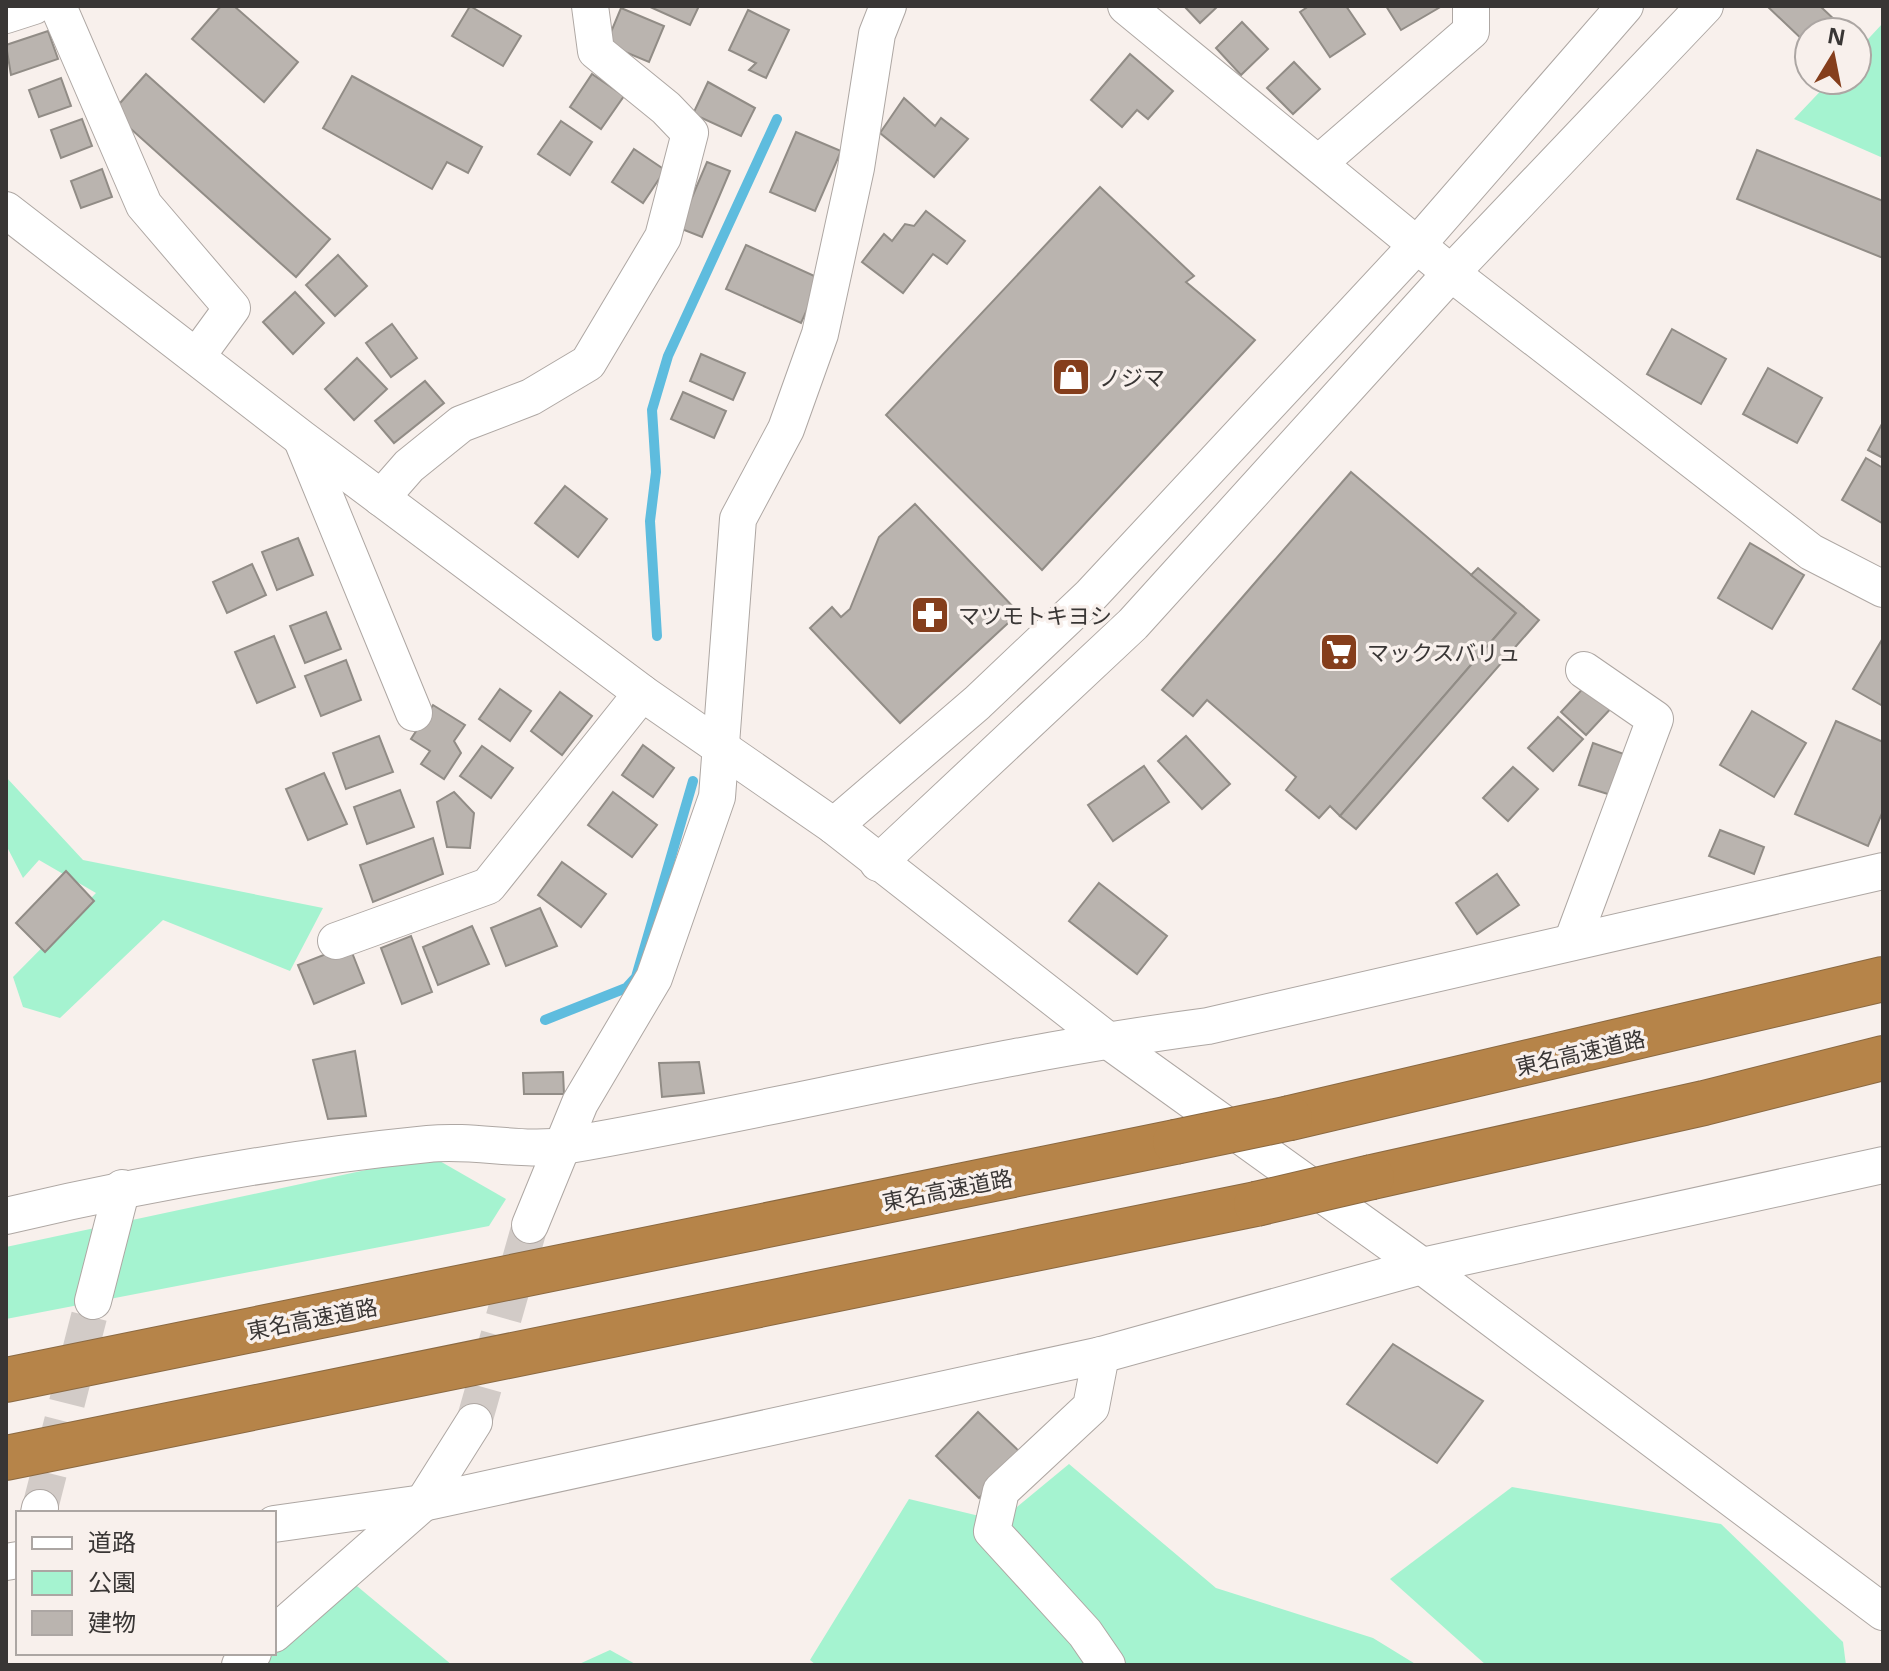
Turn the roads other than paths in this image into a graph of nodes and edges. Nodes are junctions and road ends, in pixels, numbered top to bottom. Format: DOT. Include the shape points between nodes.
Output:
graph roads {
  1 [pos="34,6"];
  2 [pos="58,6"];
  3 [pos="590,6"];
  4 [pos="888,6"];
  5 [pos="1126,6"];
  6 [pos="1471,6"];
  7 [pos="1625,6"];
  8 [pos="1705,6"];
  9 [pos="6,15"];
  10 [pos="1319,163"];
  11 [pos="6,210"];
  12 [pos="1417,245"];
  13 [pos="1451,273"];
  14 [pos="197,356"];
  15 [pos="301,438"];
  16 [pos="381,498"];
  17 [pos="1883,589"];
  18 [pos="1584,670"];
  19 [pos="642,693"];
  20 [pos="414,713"];
  21 [pos="722,746"];
  22 [pos="834,826"];
  23 [pos="878,863"];
  24 [pos="1883,871"];
  25 [pos="336,941"];
  26 [pos="1572,942"];
  27 [pos="1883,979"];
  28 [pos="1106,1039"];
  29 [pos="1883,1058"];
  30 [pos="565,1146"];
  31 [pos="1883,1165"];
  32 [pos="122,1188"];
  33 [pos="6,1216"];
  34 [pos="530,1225"];
  35 [pos="1422,1266"];
  36 [pos="93,1301"];
  37 [pos="1101,1355"];
  38 [pos="6,1380"];
  39 [pos="474,1422"];
  40 [pos="6,1458"];
  41 [pos="423,1503"];
  42 [pos="276,1524"];
  43 [pos="1883,1612"];
  44 [pos="276,1632"];
  45 [pos="1107,1665"];
  1 -- 9 [label="street"];
  2 -- 14 [label="street" via="144,205 232,308"];
  3 -- 16 [label="street" via="596,51 690,133 663,237 588,363 531,397 461,424 409,466"];
  4 -- 21 [label="street" via="877,34 856,168 820,334 786,429 738,519"];
  5 -- 10 [label="street"];
  6 -- 10 [label="street" via="1471,31"];
  7 -- 12 [label="street"];
  8 -- 13 [label="street"];
  10 -- 12 [label="street"];
  11 -- 14 [label="street"];
  12 -- 13 [label="street"];
  12 -- 22 [label="street" via="1091,595 977,703"];
  13 -- 17 [label="street" via="1811,552"];
  13 -- 23 [label="street" via="1133,624"];
  14 -- 15 [label="street"];
  15 -- 16 [label="street"];
  15 -- 20 [label="street"];
  16 -- 19 [label="street"];
  18 -- 26 [label="street" via="1655,719"];
  19 -- 21 [label="street"];
  19 -- 25 [label="street" via="488,886"];
  21 -- 22 [label="street"];
  21 -- 30 [label="street" via="717,797 654,978 580,1103"];
  22 -- 23 [label="street"];
  23 -- 28 [label="street"];
  24 -- 26 [label="street"];
  26 -- 28 [label="street" via="1208,1026"];
  27 -- 38 [label="highway, 東名高速道路, bridge" via="1290,1118"];
  28 -- 30 [label="street"];
  28 -- 35 [label="street"];
  29 -- 40 [label="highway, bridge" via="1256,1204"];
  30 -- 32 [label="street" via="433,1143"];
  30 -- 34 [label="street"];
  31 -- 35 [label="street"];
  32 -- 33 [label="street"];
  32 -- 36 [label="street"];
  35 -- 37 [label="street"];
  35 -- 43 [label="street"];
  37 -- 41 [label="street"];
  37 -- 45 [label="street" via="1091,1407 1001,1491 992,1531 1085,1633"];
  39 -- 41 [label="street"];
  41 -- 42 [label="street"];
  41 -- 44 [label="street"];
}
